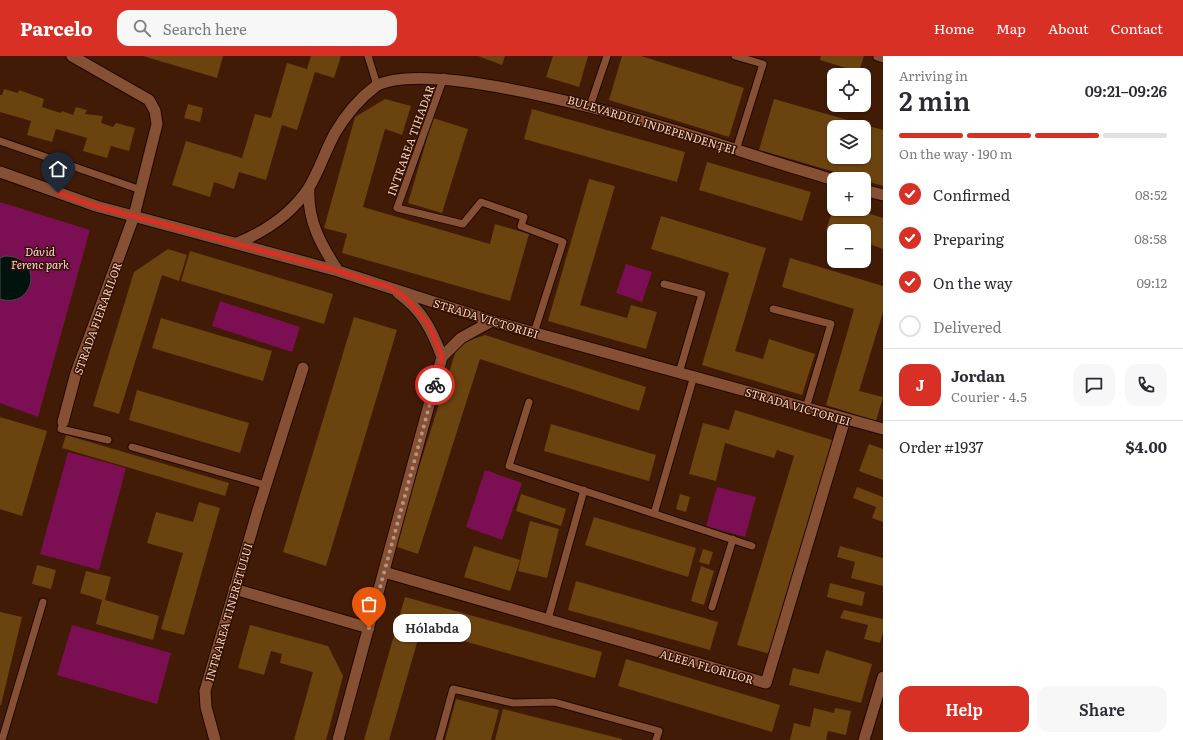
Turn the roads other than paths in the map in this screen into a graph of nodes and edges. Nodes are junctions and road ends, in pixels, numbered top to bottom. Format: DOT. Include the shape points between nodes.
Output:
graph roads {
  1 [pos="72,56"];
  2 [pos="368,56"];
  3 [pos="607,56"];
  4 [pos="735,56"];
  5 [pos="445,75"];
  6 [pos="377,85"];
  7 [pos="590,103"];
  8 [pos="0,141"];
  9 [pos="736,150"];
  10 [pos="0,172"];
  11 [pos="827,178"];
  12 [pos="309,187"];
  13 [pos="141,190"];
  14 [pos="871,192"];
  15 [pos="883,196"];
  16 [pos="134,216"];
  17 [pos="237,243"];
  18 [pos="338,271"];
  19 [pos="664,284"];
  20 [pos="392,288"];
  21 [pos="773,309"];
  22 [pos="492,321"];
  23 [pos="534,333"];
  24 [pos="442,357"];
  25 [pos="303,368"];
  26 [pos="679,373"];
  27 [pos="694,376"];
  28 [pos="529,402"];
  29 [pos="806,408"];
  30 [pos="845,419"];
  31 [pos="63,422"];
  32 [pos="883,429"];
  33 [pos="108,440"];
  34 [pos="132,447"];
  35 [pos="265,485"];
  36 [pos="584,490"];
  37 [pos="654,514"];
  38 [pos="732,539"];
  39 [pos="752,546"];
  40 [pos="384,572"];
  41 [pos="234,589"];
  42 [pos="43,602"];
  43 [pos="712,607"];
  44 [pos="548,619"];
  45 [pos="369,628"];
  46 [pos="883,677"];
  47 [pos="2,740"];
  48 [pos="215,740"];
  49 [pos="338,740"];
  50 [pos="439,740"];
  51 [pos="656,740"];
  52 [pos="864,740"];
  1 -- 13 [label="street, STRADA FIERARILOR" via="149,100 156,111 157,124"];
  2 -- 6 [label="lane"];
  3 -- 7 [label="lane"];
  4 -- 9 [label="lane" via="763,64"];
  5 -- 6 [label="street, BULEVARDUL INDEPENDENȚEI" via="408,76"];
  5 -- 7 [label="street, BULEVARDUL INDEPENDENȚEI" via="488,81"];
  5 -- 23 [label="lane, INTRAREA TIHADAR" via="397,208 463,224 481,202 524,217 521,226 563,242"];
  6 -- 12 [label="street, BULEVARDUL INDEPENDENȚEI" via="348,114 336,132"];
  7 -- 9 [label="street, BULEVARDUL INDEPENDENȚEI"];
  8 -- 13 [label="lane"];
  9 -- 11 [label="street, BULEVARDUL INDEPENDENȚEI"];
  10 -- 16 [label="street, STRADA VICTORIEI" via="96,206"];
  12 -- 17 [label="street, BULEVARDUL INDEPENDENȚEI" via="302,198 282,217 259,233"];
  12 -- 18 [label="street, BULEVARDUL INDEPENDENȚEI" via="309,210 312,221"];
  13 -- 16 [label="street, STRADA FIERARILOR"];
  14 -- 15 [label="street"];
  16 -- 17 [label="street, STRADA VICTORIEI"];
  16 -- 31 [label="street, STRADA FIERARILOR" via="76,373"];
  17 -- 18 [label="street, STRADA VICTORIEI"];
  18 -- 20 [label="street, STRADA VICTORIEI"];
  19 -- 26 [label="lane" via="702,294"];
  20 -- 22 [label="street, STRADA VICTORIEI"];
  20 -- 24 [label="street" via="407,299 429,325"];
  21 -- 29 [label="lane" via="831,324"];
  22 -- 23 [label="street, STRADA VICTORIEI"];
  22 -- 24 [label="street" via="461,338"];
  23 -- 26 [label="street, STRADA VICTORIEI"];
  24 -- 40 [label="street"];
  25 -- 35 [label="street, INTRAREA TINERETULUI"];
  26 -- 27 [label="street, STRADA VICTORIEI"];
  27 -- 29 [label="street, STRADA VICTORIEI"];
  27 -- 37 [label="lane"];
  28 -- 36 [label="lane" via="509,466"];
  29 -- 30 [label="street, STRADA VICTORIEI"];
  30 -- 32 [label="street, STRADA VICTORIEI"];
  30 -- 44 [label="street, ALEEA FLORILOR" via="766,683"];
  31 -- 33 [label="lane" via="61,429"];
  34 -- 35 [label="lane"];
  35 -- 41 [label="street, INTRAREA TINERETULUI"];
  36 -- 37 [label="lane"];
  36 -- 44 [label="lane"];
  37 -- 38 [label="lane"];
  38 -- 39 [label="lane"];
  38 -- 43 [label="lane"];
  40 -- 44 [label="street, ALEEA FLORILOR"];
  40 -- 45 [label="street"];
  41 -- 45 [label="street"];
  41 -- 48 [label="street, INTRAREA TINERETULUI" via="205,691 206,707"];
  42 -- 47 [label="lane"];
  45 -- 49 [label="street"];
  46 -- 52 [label="street"];
  50 -- 51 [label="lane" via="453,689 514,703 554,702 658,731"];
}
